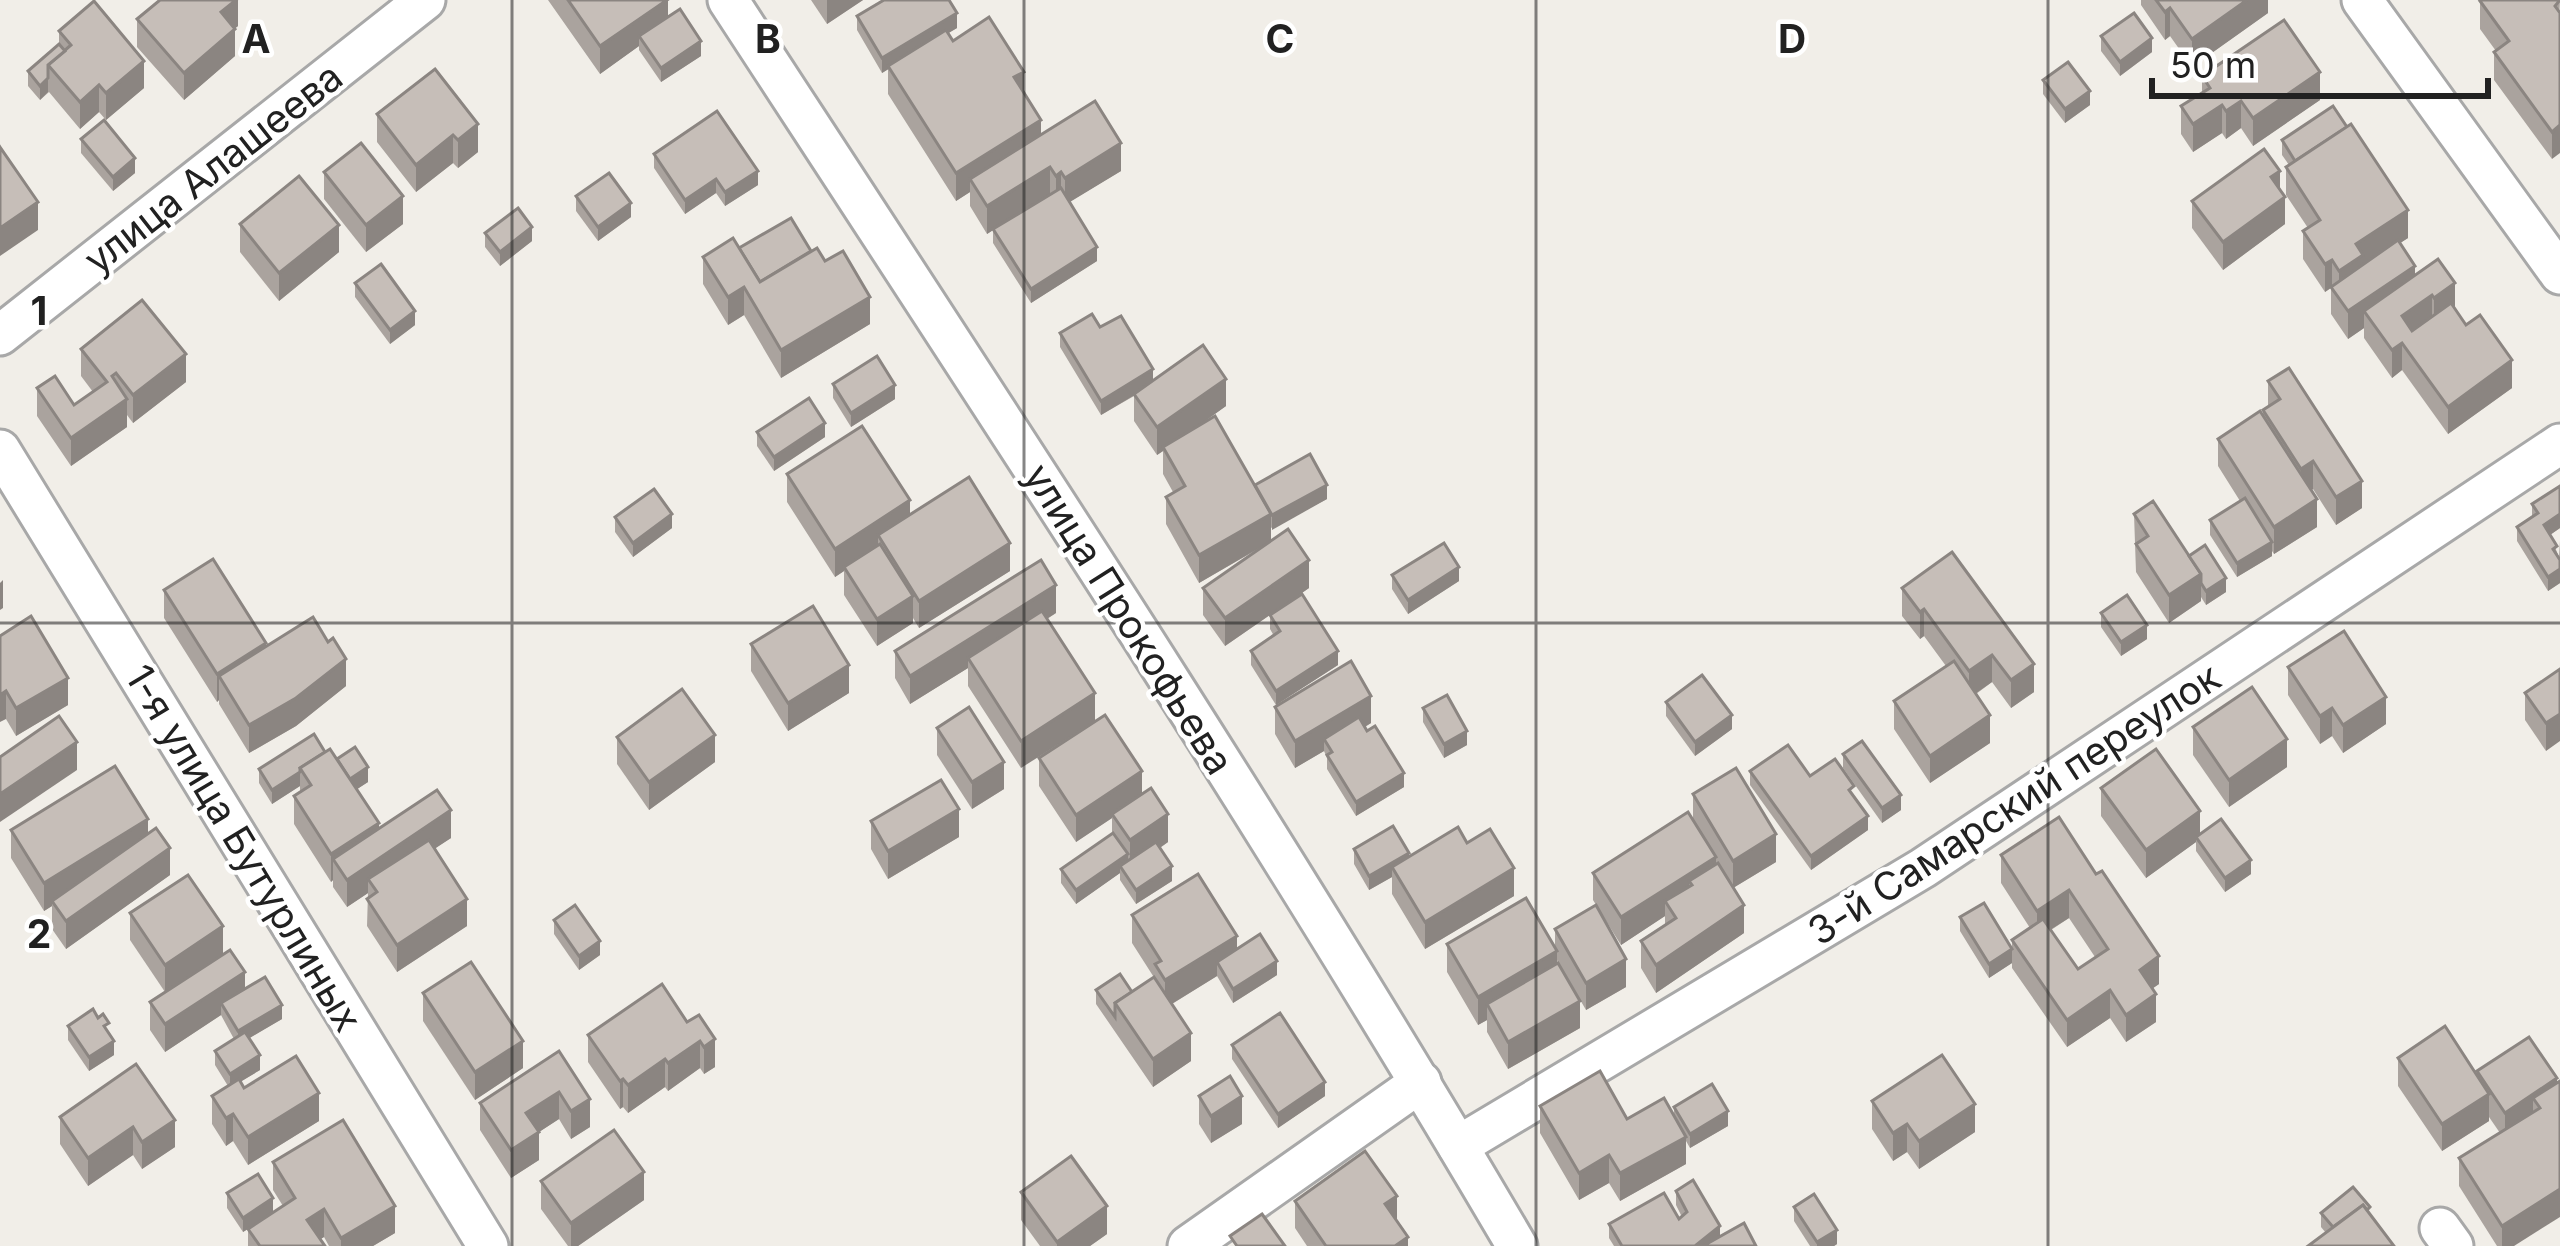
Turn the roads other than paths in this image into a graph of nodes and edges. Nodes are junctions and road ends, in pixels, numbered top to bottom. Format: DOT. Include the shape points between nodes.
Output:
graph roads {
  1 [pos="425,0"];
  2 [pos="728,0"];
  3 [pos="2362,0"];
  4 [pos="2560,274"];
  5 [pos="0,335"];
  6 [pos="2560,445"];
  7 [pos="0,450"];
  8 [pos="1420,1082"];
  9 [pos="1458,1146"];
  10 [pos="488,1246"];
  11 [pos="1188,1246"];
  12 [pos="1517,1246"];
  1 -- 5 [label="street, улица Алашеева"];
  2 -- 8 [label="street, улица Прокофьева"];
  3 -- 4 [label="street"];
  6 -- 9 [label="street, 3-й Самарский переулок" via="1923,868"];
  7 -- 10 [label="street, 1-я улица Бутурлиных"];
  8 -- 9 [label="street, улица Прокофьева"];
  8 -- 11 [label="street"];
  9 -- 12 [label="street, улица Прокофьева"];
}
